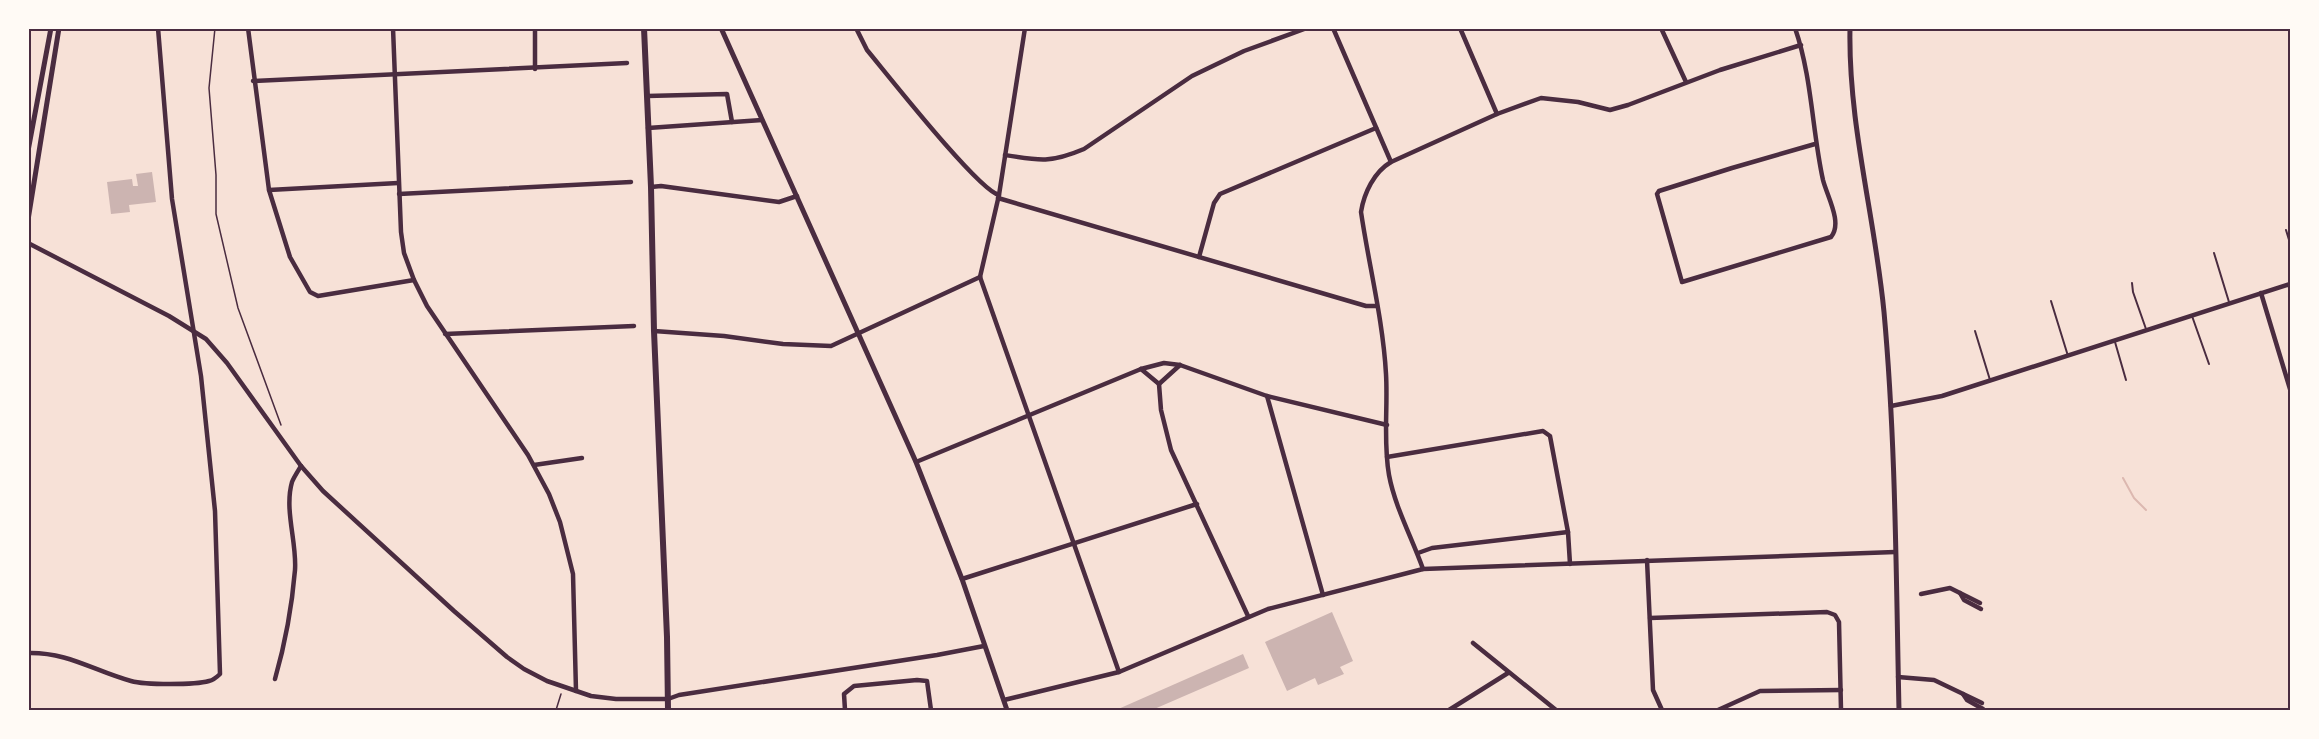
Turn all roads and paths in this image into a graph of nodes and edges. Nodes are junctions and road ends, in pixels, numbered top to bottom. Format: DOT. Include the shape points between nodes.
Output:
graph roads {
  1 [pos="51,28"];
  2 [pos="59,28"];
  3 [pos="158,28"];
  4 [pos="215,28"];
  5 [pos="248,28"];
  6 [pos="393,28"];
  7 [pos="535,28"];
  8 [pos="644,28"];
  9 [pos="721,28"];
  10 [pos="856,28"];
  11 [pos="1026,28"];
  12 [pos="1307,28"];
  13 [pos="1333,28"];
  14 [pos="1460,28"];
  15 [pos="1661,28"];
  16 [pos="1795,28"];
  17 [pos="1850,28"];
  18 [pos="1801,45"];
  19 [pos="627,63"];
  20 [pos="535,69"];
  21 [pos="395,74"];
  22 [pos="253,81"];
  23 [pos="1686,82"];
  24 [pos="647,96"];
  25 [pos="1497,114"];
  26 [pos="762,120"];
  27 [pos="732,122"];
  28 [pos="648,128"];
  29 [pos="1376,128"];
  30 [pos="1815,144"];
  31 [pos="28,151"];
  32 [pos="1005,155"];
  33 [pos="1391,162"];
  34 [pos="632,182"];
  35 [pos="398,183"];
  36 [pos="651,187"];
  37 [pos="269,190"];
  38 [pos="399,194"];
  39 [pos="797,196"];
  40 [pos="998,196"];
  41 [pos="28,220"];
  42 [pos="2286,230"];
  43 [pos="28,243"];
  44 [pos="2290,243"];
  45 [pos="2214,253"];
  46 [pos="1199,257"];
  47 [pos="980,277"];
  48 [pos="414,280"];
  49 [pos="2132,283"];
  50 [pos="2290,284"];
  51 [pos="2261,293"];
  52 [pos="2051,301"];
  53 [pos="2229,304"];
  54 [pos="1377,306"];
  55 [pos="2192,316"];
  56 [pos="634,326"];
  57 [pos="194,330"];
  58 [pos="654,331"];
  59 [pos="1975,331"];
  60 [pos="2147,331"];
  61 [pos="445,333"];
  62 [pos="858,334"];
  63 [pos="2115,341"];
  64 [pos="2068,356"];
  65 [pos="2209,364"];
  66 [pos="1180,365"];
  67 [pos="1142,369"];
  68 [pos="2126,380"];
  69 [pos="1990,381"];
  70 [pos="1159,384"];
  71 [pos="2290,389"];
  72 [pos="1267,396"];
  73 [pos="1891,406"];
  74 [pos="1029,415"];
  75 [pos="1387,425"];
  76 [pos="282,430"];
  77 [pos="1387,457"];
  78 [pos="582,458"];
  79 [pos="916,462"];
  80 [pos="534,465"];
  81 [pos="301,466"];
  82 [pos="1197,504"];
  83 [pos="1568,532"];
  84 [pos="1075,544"];
  85 [pos="1895,552"];
  86 [pos="1418,553"];
  87 [pos="1647,560"];
  88 [pos="1570,564"];
  89 [pos="1423,569"];
  90 [pos="962,579"];
  91 [pos="1960,593"];
  92 [pos="1921,594"];
  93 [pos="1323,595"];
  94 [pos="1980,603"];
  95 [pos="1981,609"];
  96 [pos="1248,616"];
  97 [pos="1650,618"];
  98 [pos="1473,643"];
  99 [pos="984,646"];
  100 [pos="28,653"];
  101 [pos="1119,672"];
  102 [pos="1508,673"];
  103 [pos="1898,676"];
  104 [pos="275,679"];
  105 [pos="564,688"];
  106 [pos="1841,690"];
  107 [pos="576,691"];
  108 [pos="1963,694"];
  109 [pos="668,699"];
  110 [pos="1004,700"];
  111 [pos="1982,703"];
  112 [pos="1983,709"];
  113 [pos="556,711"];
  114 [pos="668,711"];
  115 [pos="845,711"];
  116 [pos="930,711"];
  117 [pos="1007,711"];
  118 [pos="1449,711"];
  119 [pos="1556,711"];
  120 [pos="1662,711"];
  121 [pos="1718,711"];
  122 [pos="1841,711"];
  123 [pos="1899,711"];
  1 -- 31 [label="street"];
  2 -- 41 [label="street"];
  3 -- 57 [label="street" via="172,199"];
  4 -- 76 [label="path" via="209,88 216,214 238,308"];
  5 -- 22 [label="street"];
  6 -- 21 [label="street"];
  7 -- 20 [label="street"];
  8 -- 24 [label="main road"];
  9 -- 26 [label="street"];
  10 -- 40 [label="street" via="867,50 971,173"];
  11 -- 32 [label="street"];
  12 -- 32 [label="street" via="1244,51 1192,76 1071,155 1045,161"];
  13 -- 29 [label="street"];
  14 -- 25 [label="street"];
  15 -- 23 [label="street"];
  16 -- 18 [label="street"];
  17 -- 73 [label="street" via="1851,94 1880,285"];
  18 -- 23 [label="street"];
  18 -- 30 [label="street"];
  19 -- 20 [label="street"];
  20 -- 21 [label="street"];
  21 -- 22 [label="street"];
  21 -- 35 [label="street"];
  22 -- 37 [label="street"];
  23 -- 25 [label="street" via="1610,110 1541,98"];
  24 -- 27 [label="street" via="727,94"];
  24 -- 28 [label="main road"];
  25 -- 33 [label="street"];
  26 -- 27 [label="street"];
  26 -- 39 [label="street"];
  27 -- 28 [label="street"];
  28 -- 36 [label="main road"];
  29 -- 33 [label="street"];
  29 -- 46 [label="street" via="1220,194"];
  30 -- 30 [label="street" via="1836,225 1831,237 1682,282 1659,191"];
  32 -- 40 [label="street"];
  33 -- 54 [label="street" via="1371,184 1361,212"];
  34 -- 38 [label="street"];
  35 -- 37 [label="street"];
  35 -- 38 [label="street"];
  36 -- 39 [label="street" via="779,202"];
  36 -- 58 [label="main road"];
  37 -- 48 [label="street" via="290,257 310,292 318,297"];
  38 -- 48 [label="street" via="404,253"];
  39 -- 62 [label="street"];
  40 -- 46 [label="street"];
  40 -- 47 [label="street"];
  42 -- 44 [label="lane"];
  43 -- 57 [label="street"];
  45 -- 53 [label="lane"];
  46 -- 54 [label="street"];
  47 -- 62 [label="street"];
  47 -- 74 [label="street"];
  48 -- 61 [label="street"];
  49 -- 60 [label="lane"];
  50 -- 51 [label="street"];
  51 -- 53 [label="street"];
  51 -- 71 [label="street"];
  52 -- 64 [label="lane"];
  53 -- 55 [label="street"];
  54 -- 75 [label="street" via="1386,375"];
  55 -- 60 [label="street"];
  55 -- 65 [label="lane"];
  56 -- 61 [label="street"];
  57 -- 81 [label="street" via="223,357"];
  57 -- 100 [label="street" via="216,521 220,674 204,682 143,683 55,654"];
  58 -- 62 [label="street" via="831,346"];
  58 -- 109 [label="main road"];
  59 -- 69 [label="lane"];
  60 -- 63 [label="street"];
  61 -- 80 [label="street"];
  62 -- 79 [label="street"];
  63 -- 64 [label="street"];
  63 -- 68 [label="lane"];
  64 -- 69 [label="street"];
  66 -- 67 [label="street" via="1164,363"];
  66 -- 70 [label="street"];
  66 -- 72 [label="street"];
  67 -- 70 [label="street"];
  67 -- 74 [label="street"];
  69 -- 73 [label="street"];
  70 -- 82 [label="street" via="1171,450"];
  72 -- 75 [label="street"];
  72 -- 93 [label="street"];
  73 -- 85 [label="street"];
  74 -- 79 [label="street"];
  74 -- 84 [label="street"];
  75 -- 77 [label="street"];
  77 -- 83 [label="street" via="1548,432"];
  77 -- 86 [label="street" via="1395,496"];
  78 -- 80 [label="street"];
  79 -- 90 [label="street"];
  80 -- 107 [label="street" via="560,522 573,574"];
  81 -- 104 [label="street" via="292,482 295,571"];
  81 -- 105 [label="street" via="353,520 507,657"];
  82 -- 84 [label="street"];
  82 -- 96 [label="street"];
  83 -- 86 [label="street" via="1432,548"];
  83 -- 88 [label="street"];
  84 -- 90 [label="street"];
  84 -- 101 [label="street"];
  85 -- 87 [label="street"];
  85 -- 103 [label="street"];
  86 -- 89 [label="street"];
  87 -- 88 [label="street"];
  87 -- 97 [label="street"];
  88 -- 89 [label="street"];
  89 -- 93 [label="street"];
  90 -- 99 [label="street"];
  91 -- 92 [label="street" via="1950,588"];
  91 -- 94 [label="street"];
  91 -- 95 [label="street" via="1964,600"];
  93 -- 96 [label="street"];
  96 -- 101 [label="street"];
  97 -- 106 [label="street" via="1827,612 1839,622"];
  97 -- 120 [label="street" via="1653,690"];
  98 -- 102 [label="street"];
  99 -- 109 [label="street"];
  99 -- 110 [label="street"];
  101 -- 110 [label="street"];
  102 -- 118 [label="street"];
  102 -- 119 [label="street"];
  103 -- 108 [label="street" via="1934,680"];
  103 -- 123 [label="street"];
  105 -- 107 [label="street"];
  105 -- 113 [label="path"];
  106 -- 121 [label="street" via="1760,692"];
  106 -- 122 [label="street"];
  107 -- 109 [label="street" via="616,699"];
  108 -- 111 [label="street"];
  108 -- 112 [label="street"];
  109 -- 114 [label="main road"];
  110 -- 117 [label="street"];
  115 -- 116 [label="street" via="844,694 854,686 917,680 927,681"];
}
